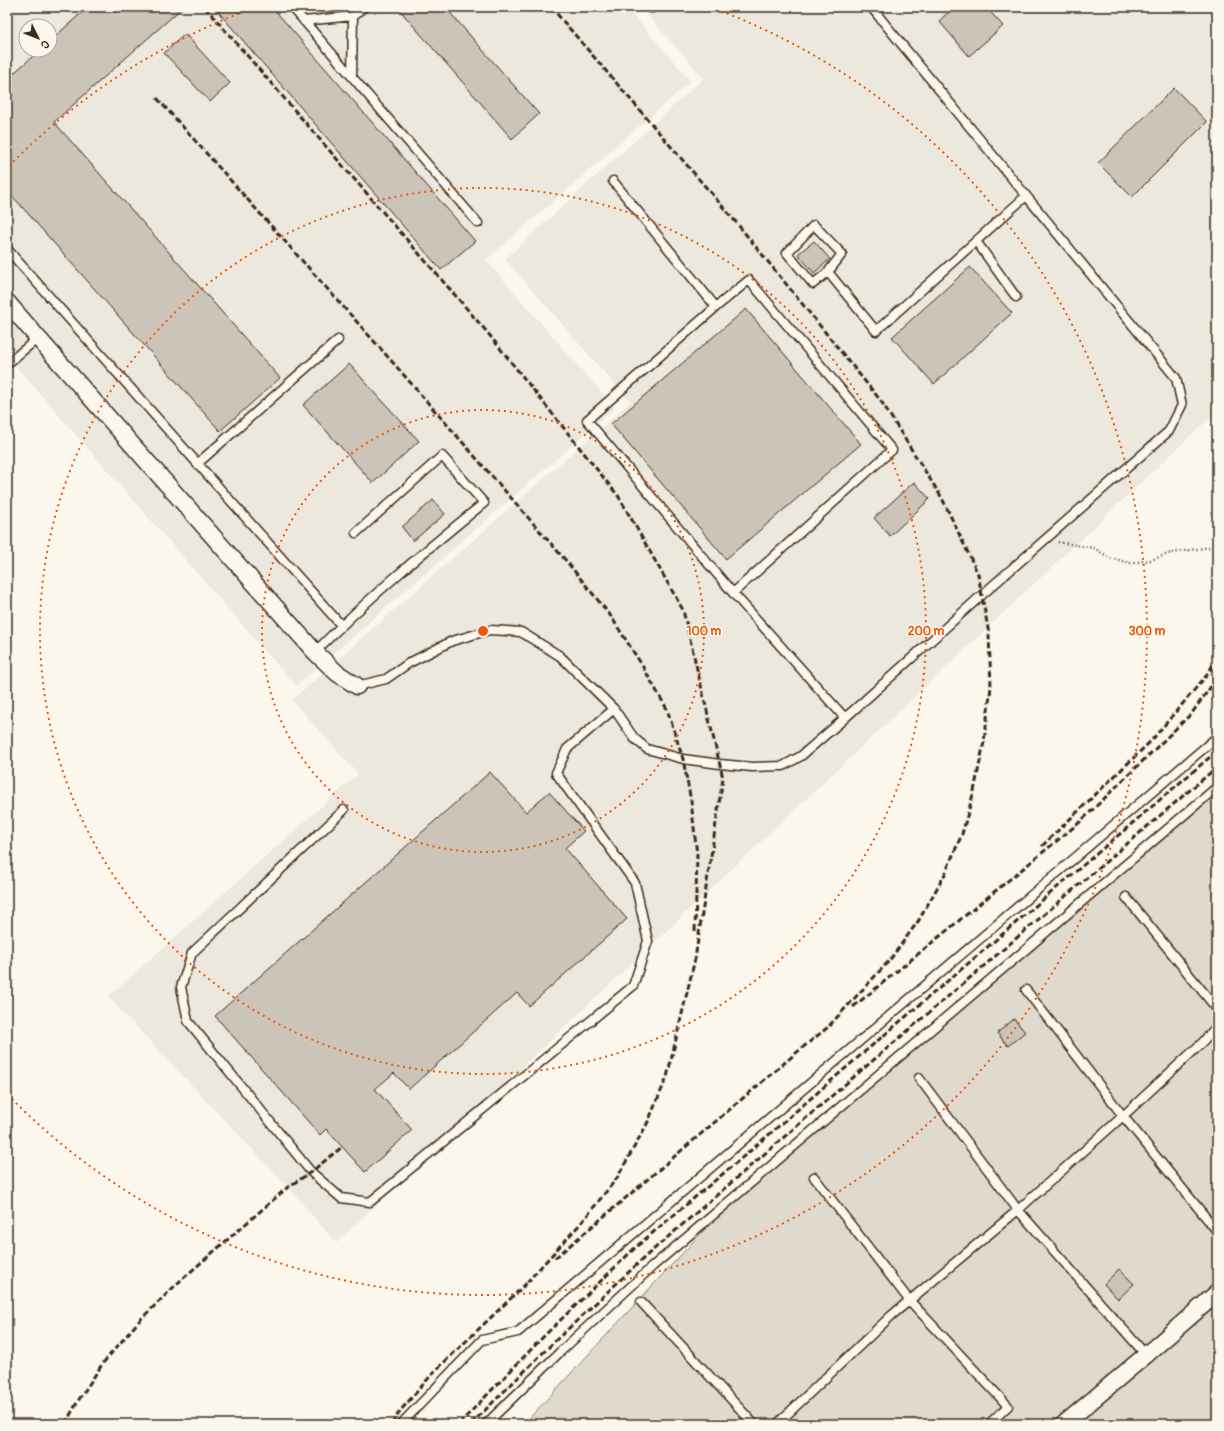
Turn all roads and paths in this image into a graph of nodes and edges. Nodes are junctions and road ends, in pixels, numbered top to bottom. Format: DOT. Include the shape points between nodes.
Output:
graph roads {
  1 [pos="292,7"];
  2 [pos="364,7"];
  3 [pos="871,7"];
  4 [pos="353,16"];
  5 [pos="304,22"];
  6 [pos="352,77"];
  7 [pos="612,181"];
  8 [pos="1026,196"];
  9 [pos="478,223"];
  10 [pos="976,242"];
  11 [pos="7,249"];
  12 [pos="828,272"];
  13 [pos="1016,297"];
  14 [pos="7,302"];
  15 [pos="716,307"];
  16 [pos="38,338"];
  17 [pos="338,340"];
  18 [pos="7,364"];
  19 [pos="197,464"];
  20 [pos="356,533"];
  21 [pos="1043,540"];
  22 [pos="1217,546"];
  23 [pos="733,593"];
  24 [pos="341,625"];
  25 [pos="315,652"];
  26 [pos="357,686"];
  27 [pos="614,709"];
  28 [pos="845,718"];
  29 [pos="1217,737"];
  30 [pos="1217,787"];
  31 [pos="344,810"];
  32 [pos="1126,897"];
  33 [pos="1026,990"];
  34 [pos="1217,1008"];
  35 [pos="1217,1026"];
  36 [pos="919,1078"];
  37 [pos="1123,1116"];
  38 [pos="814,1177"];
  39 [pos="1018,1210"];
  40 [pos="1217,1231"];
  41 [pos="1217,1293"];
  42 [pos="909,1300"];
  43 [pos="641,1302"];
  44 [pos="1146,1355"];
  45 [pos="401,1424"];
  46 [pos="486,1424"];
  47 [pos="754,1424"];
  48 [pos="777,1424"];
  49 [pos="989,1424"];
  50 [pos="1064,1424"];
  1 -- 5 [label="lane"];
  2 -- 4 [label="lane"];
  3 -- 8 [label="lane"];
  4 -- 5 [label="lane"];
  4 -- 6 [label="lane"];
  5 -- 6 [label="lane"];
  6 -- 9 [label="lane"];
  7 -- 15 [label="lane"];
  8 -- 10 [label="lane"];
  8 -- 21 [label="lane" via="1176,378 1182,404 1169,431"];
  10 -- 12 [label="lane" via="876,331"];
  10 -- 13 [label="lane"];
  11 -- 19 [label="lane"];
  12 -- 12 [label="lane" via="842,254 814,225 786,253 813,284"];
  14 -- 16 [label="street"];
  15 -- 23 [label="lane" via="587,420"];
  15 -- 23 [label="lane" via="749,280 892,450"];
  16 -- 18 [label="lane"];
  16 -- 25 [label="street"];
  17 -- 19 [label="lane"];
  19 -- 24 [label="lane"];
  20 -- 24 [label="lane" via="442,456 484,502 397,574"];
  21 -- 22 [label="path" via="1094,548 1110,558 1131,563 1171,553"];
  21 -- 28 [label="lane"];
  23 -- 28 [label="lane"];
  24 -- 25 [label="lane"];
  25 -- 26 [label="street" via="337,673"];
  26 -- 27 [label="lane" via="386,678 452,641 490,630 521,632 560,656"];
  27 -- 28 [label="lane" via="634,738 647,749 683,759 752,767 783,766 802,756"];
  27 -- 31 [label="lane" via="567,749 556,773 635,883 648,941 633,986 370,1202 341,1198 311,1172 188,1021 181,987 192,953"];
  29 -- 45 [label="lane" via="518,1332 482,1340"];
  30 -- 46 [label="lane" via="652,1266"];
  32 -- 34 [label="lane"];
  33 -- 37 [label="lane"];
  35 -- 37 [label="lane"];
  36 -- 39 [label="lane"];
  37 -- 39 [label="lane"];
  37 -- 40 [label="lane"];
  38 -- 42 [label="lane"];
  39 -- 42 [label="lane"];
  39 -- 44 [label="lane"];
  41 -- 44 [label="street"];
  42 -- 48 [label="lane"];
  42 -- 49 [label="lane" via="1008,1406"];
  43 -- 47 [label="lane"];
  44 -- 50 [label="street"];
}
